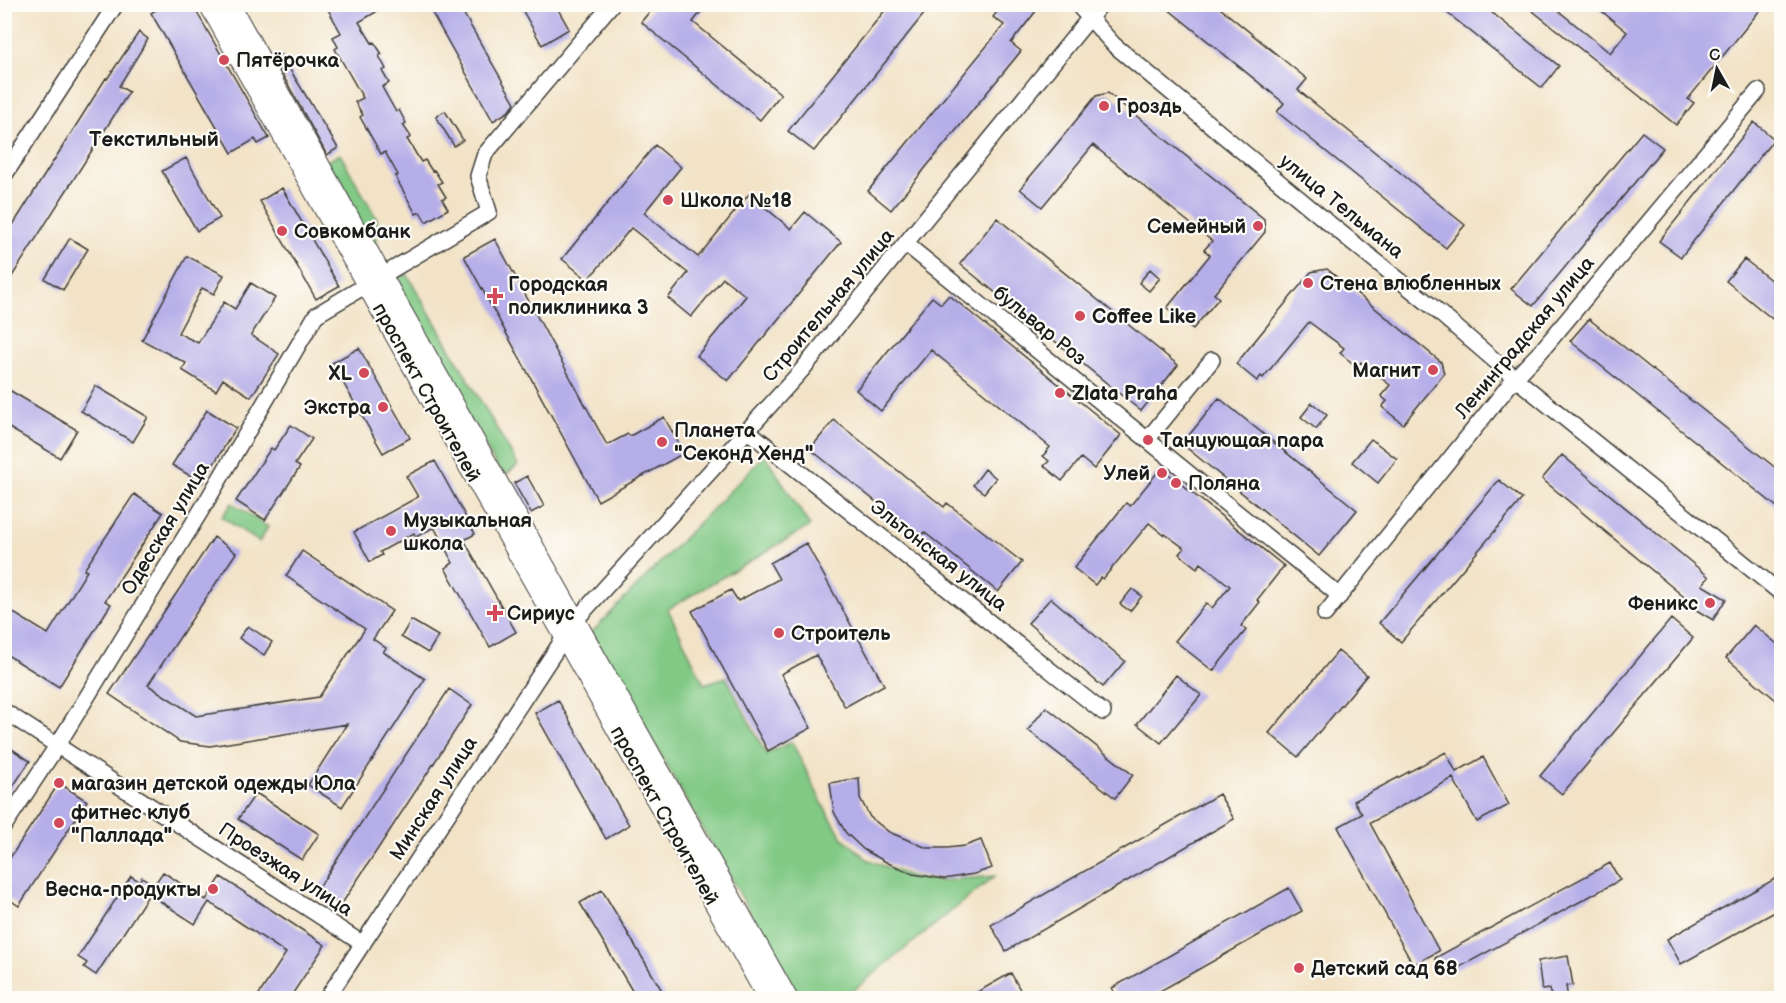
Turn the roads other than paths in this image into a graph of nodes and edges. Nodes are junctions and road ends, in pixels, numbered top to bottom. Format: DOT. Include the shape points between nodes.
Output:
graph roads {
  1 [pos="116,4"];
  2 [pos="209,4"];
  3 [pos="229,4"];
  4 [pos="612,4"];
  5 [pos="1077,4"];
  6 [pos="1101,4"];
  7 [pos="1090,18"];
  8 [pos="1758,91"];
  9 [pos="4,176"];
  10 [pos="906,244"];
  11 [pos="374,280"];
  12 [pos="1212,360"];
  13 [pos="1515,378"];
  14 [pos="748,431"];
  15 [pos="1147,440"];
  16 [pos="1782,594"];
  17 [pos="1340,596"];
  18 [pos="1325,614"];
  19 [pos="569,629"];
  20 [pos="4,711"];
  21 [pos="1103,712"];
  22 [pos="57,746"];
  23 [pos="4,826"];
  24 [pos="363,945"];
  25 [pos="327,999"];
  26 [pos="768,999"];
  27 [pos="788,999"];
  1 -- 9 [label="street"];
  2 -- 11 [label="main road, проспект Строителей"];
  3 -- 11 [label="main road, проспект Строителей"];
  4 -- 11 [label="street, Одесская улица" via="485,154 478,176 489,212"];
  5 -- 7 [label="street, улица Тельмана"];
  6 -- 7 [label="street, Строительная улица"];
  7 -- 10 [label="street, Строительная улица"];
  7 -- 13 [label="street, улица Тельмана" via="1114,45"];
  8 -- 13 [label="street, Ленинградская улица"];
  10 -- 14 [label="street, Строительная улица"];
  10 -- 15 [label="street, бульвар Роз"];
  11 -- 19 [label="main road, проспект Строителей"];
  11 -- 22 [label="street, Одесская улица" via="316,315"];
  12 -- 15 [label="street"];
  13 -- 16 [label="street, улица Тельмана"];
  13 -- 17 [label="street, Ленинградская улица"];
  14 -- 19 [label="street, Строительная улица"];
  14 -- 21 [label="street, Эльтонская улица"];
  15 -- 17 [label="street, бульвар Роз"];
  17 -- 18 [label="street, Ленинградская улица"];
  19 -- 24 [label="street, Минская улица"];
  19 -- 26 [label="main road, проспект Строителей"];
  19 -- 27 [label="main road, проспект Строителей"];
  20 -- 22 [label="street, Проезжая улица"];
  22 -- 23 [label="street, Одесская улица"];
  22 -- 24 [label="street, Проезжая улица"];
  24 -- 25 [label="street, Минская улица"];
}
